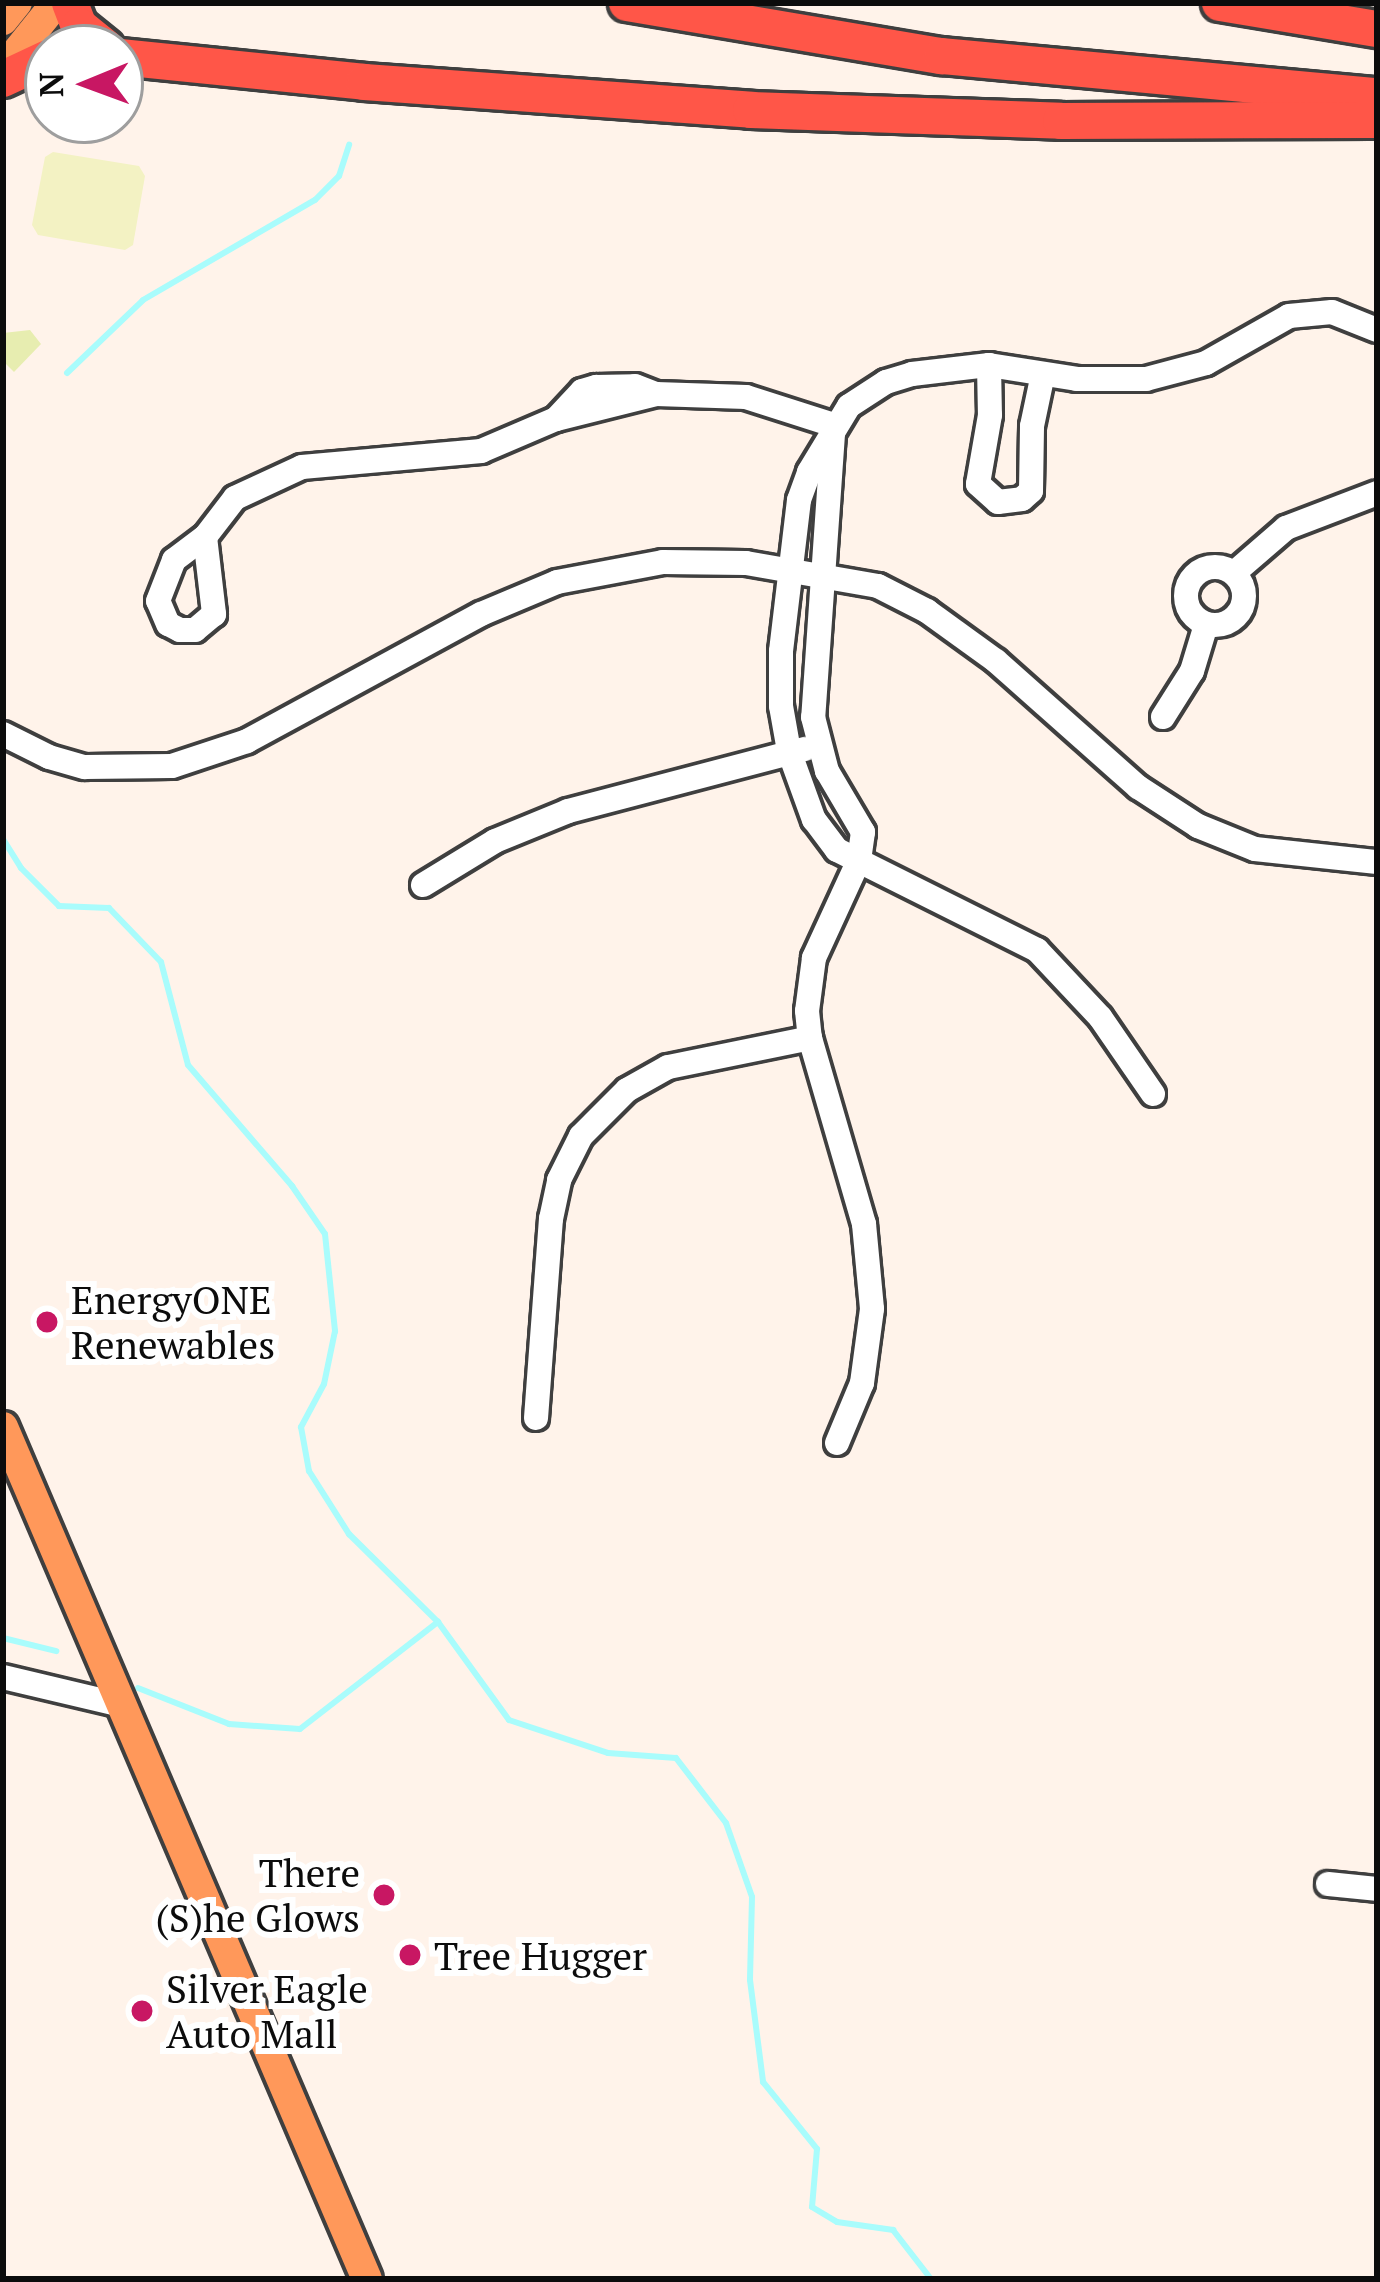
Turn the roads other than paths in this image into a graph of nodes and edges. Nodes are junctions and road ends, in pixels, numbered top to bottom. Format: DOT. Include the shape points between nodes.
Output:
graph roads {
  1 [pos="17,3"];
  2 [pos="56,3"];
  3 [pos="627,3"];
  4 [pos="1220,3"];
  5 [pos="3,20"];
  6 [pos="1377,28"];
  7 [pos="144,59"];
  8 [pos="3,69"];
  9 [pos="1377,96"];
  10 [pos="1377,120"];
  11 [pos="1377,330"];
  12 [pos="989,365"];
  13 [pos="1043,374"];
  14 [pos="834,425"];
  15 [pos="1377,494"];
  16 [pos="205,537"];
  17 [pos="789,570"];
  18 [pos="1234,573"];
  19 [pos="823,574"];
  20 [pos="1206,625"];
  21 [pos="1162,717"];
  22 [pos="3,734"];
  23 [pos="819,747"];
  24 [pos="789,751"];
  25 [pos="859,860"];
  26 [pos="1377,862"];
  27 [pos="423,885"];
  28 [pos="810,1038"];
  29 [pos="1153,1094"];
  30 [pos="536,1418"];
  31 [pos="3,1427"];
  32 [pos="837,1443"];
  33 [pos="3,1677"];
  34 [pos="121,1705"];
  35 [pos="1328,1884"];
  36 [pos="1377,1889"];
  37 [pos="367,2279"];
  1 -- 5 [label="main road"];
  2 -- 8 [label="main road"];
  3 -- 9 [label="highway" via="942,56"];
  4 -- 6 [label="highway"];
  7 -- 10 [label="highway" via="751,110 1061,121"];
  11 -- 13 [label="street" via="1311,311 1178,372 1113,381"];
  12 -- 13 [label="street"];
  12 -- 13 [label="street" via="979,484 998,502 1022,500 1031,490"];
  12 -- 14 [label="street" via="886,382"];
  14 -- 16 [label="street" via="746,397 656,394 556,419 481,451 290,470 236,498"];
  14 -- 17 [label="street" via="799,500"];
  14 -- 19 [label="street"];
  15 -- 18 [label="street" via="1286,528"];
  17 -- 19 [label="street"];
  17 -- 22 [label="street" via="663,562 557,582 482,614 261,735 172,766 85,767"];
  17 -- 24 [label="street" via="780,678"];
  18 -- 20 [label="street" via="1245,598 1241,611"];
  18 -- 20 [label="street" via="1209,567 1189,582 1187,608"];
  19 -- 23 [label="street" via="812,685"];
  19 -- 26 [label="street" via="878,586 950,626 1138,787 1198,826 1270,852"];
  20 -- 21 [label="street" via="1192,671"];
  23 -- 24 [label="street"];
  23 -- 25 [label="street" via="863,832"];
  24 -- 25 [label="street" via="814,820 838,850"];
  24 -- 27 [label="street" via="568,811 495,841"];
  25 -- 28 [label="street" via="814,958"];
  25 -- 29 [label="street" via="1037,950 1100,1016"];
  28 -- 30 [label="street" via="668,1067 626,1090 581,1136 551,1219"];
  28 -- 32 [label="street" via="871,1266 865,1367"];
  31 -- 34 [label="main road"];
  33 -- 34 [label="street"];
  34 -- 37 [label="main road"];
  35 -- 36 [label="street"];
}
